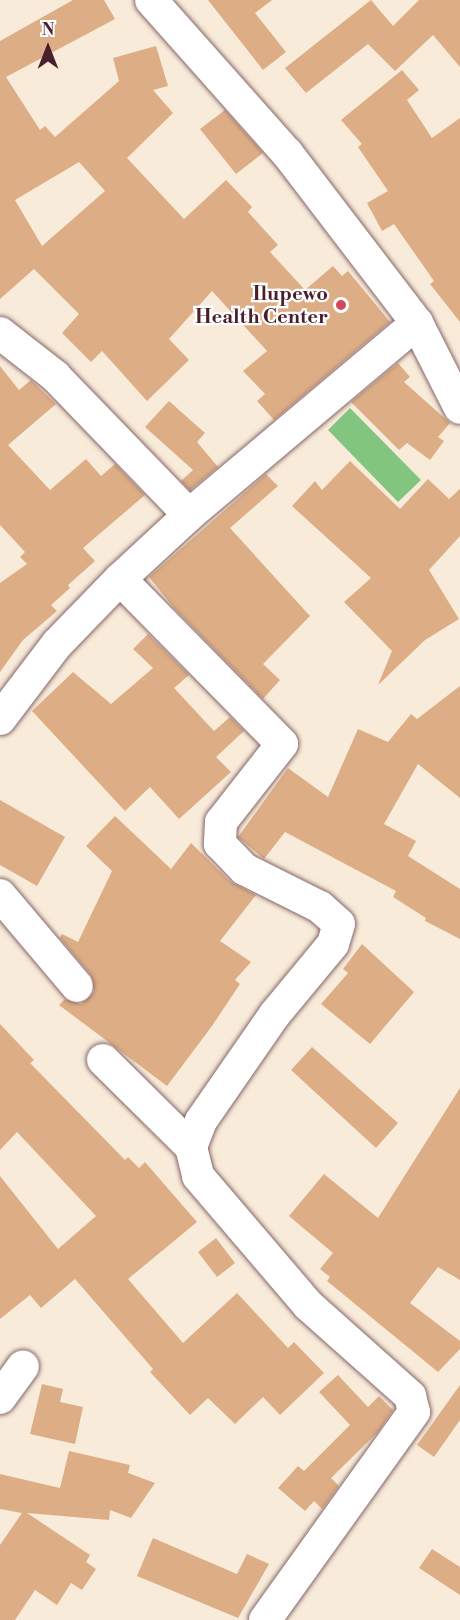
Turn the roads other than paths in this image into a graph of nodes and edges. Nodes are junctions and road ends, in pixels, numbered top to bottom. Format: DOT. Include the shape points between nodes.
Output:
graph roads {
  1 [pos="151,0"];
  2 [pos="417,323"];
  3 [pos="0,333"];
  4 [pos="460,408"];
  5 [pos="189,515"];
  6 [pos="120,579"];
  7 [pos="0,719"];
  8 [pos="0,895"];
  9 [pos="77,986"];
  10 [pos="104,1060"];
  11 [pos="191,1147"];
  12 [pos="23,1366"];
  13 [pos="0,1398"];
  14 [pos="265,1620"];
  1 -- 2 [label="street" via="287,153"];
  2 -- 4 [label="street"];
  2 -- 5 [label="street"];
  3 -- 5 [label="street" via="55,376"];
  5 -- 6 [label="street"];
  6 -- 7 [label="street" via="57,644"];
  6 -- 11 [label="street" via="282,744 221,822 220,844 244,868 320,907 339,924 333,944 281,1006 201,1120"];
  8 -- 9 [label="street"];
  10 -- 11 [label="street"];
  11 -- 14 [label="street" via="198,1176 226,1211 308,1305 410,1396 414,1412"];
  12 -- 13 [label="street"];
}
